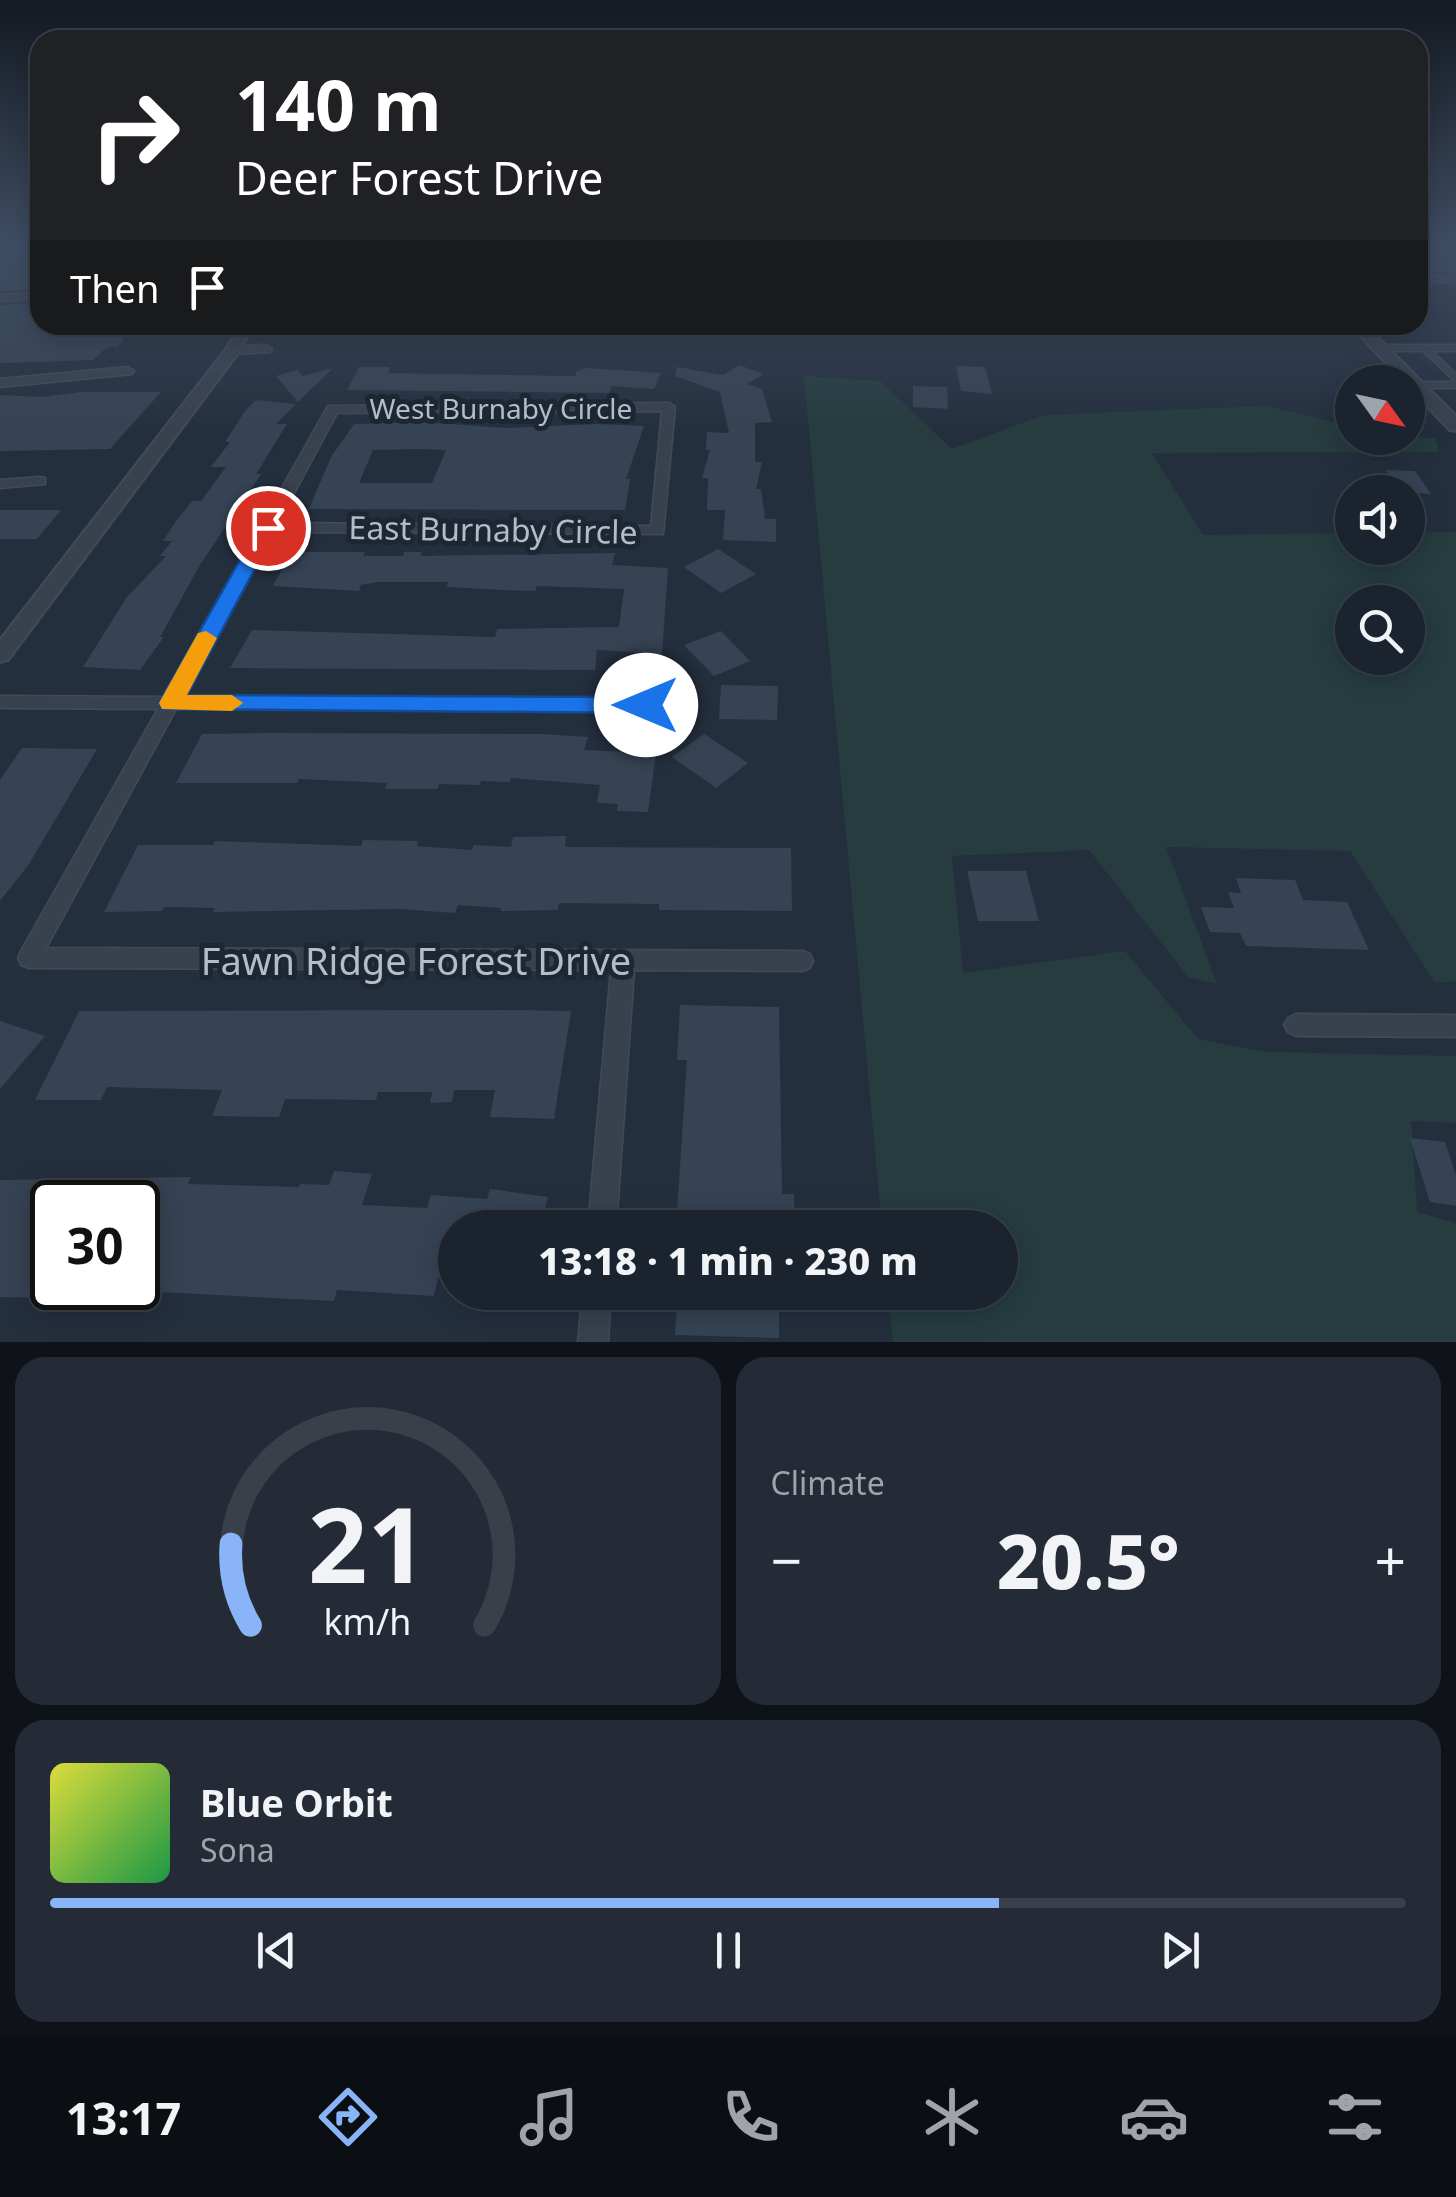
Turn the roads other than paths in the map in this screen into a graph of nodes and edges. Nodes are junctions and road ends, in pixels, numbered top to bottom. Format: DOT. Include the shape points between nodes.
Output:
graph roads {
  1 [pos="241,335"];
  2 [pos="1368,335"];
  3 [pos="1380,348"];
  4 [pos="1424,348"];
  5 [pos="1456,348"];
  6 [pos="233,350"];
  7 [pos="266,350"];
  8 [pos="1442,364"];
  9 [pos="1456,364"];
  10 [pos="1397,365"];
  11 [pos="128,372"];
  12 [pos="1456,378"];
  13 [pos="0,382"];
  14 [pos="1425,385"];
  15 [pos="1456,386"];
  16 [pos="1425,394"];
  17 [pos="1456,426"];
  18 [pos="40,481"];
  19 [pos="0,484"];
  20 [pos="268,528"];
  21 [pos="658,531"];
  22 [pos="0,655"];
  23 [pos="0,702"];
  24 [pos="170,703"];
  25 [pos="646,705"];
  26 [pos="623,961"];
  27 [pos="802,961"];
  28 [pos="1296,1025"];
  29 [pos="1456,1026"];
  30 [pos="603,1210"];
  31 [pos="595,1310"];
  32 [pos="592,1342"];
  1 -- 6 [label="street"];
  2 -- 3 [label="street"];
  3 -- 4 [label="lane"];
  3 -- 10 [label="street"];
  4 -- 5 [label="lane"];
  4 -- 8 [label="lane"];
  6 -- 7 [label="street"];
  6 -- 22 [label="street"];
  8 -- 9 [label="lane"];
  8 -- 12 [label="lane"];
  11 -- 13 [label="street"];
  14 -- 15 [label="lane"];
  16 -- 17 [label="street"];
  18 -- 19 [label="street"];
  20 -- 21 [label="street, East Burnaby Circle"];
  20 -- 21 [label="street, West Burnaby Circle" via="333,409 669,407"];
  20 -- 24 [label="street"];
  23 -- 24 [label="street"];
  24 -- 25 [label="street"];
  24 -- 26 [label="street, Fawn Ridge Forest Drive" via="29,958"];
  26 -- 27 [label="street, Fawn Ridge Forest Drive"];
  26 -- 30 [label="street"];
  28 -- 29 [label="street"];
  31 -- 32 [label="street"];
}
